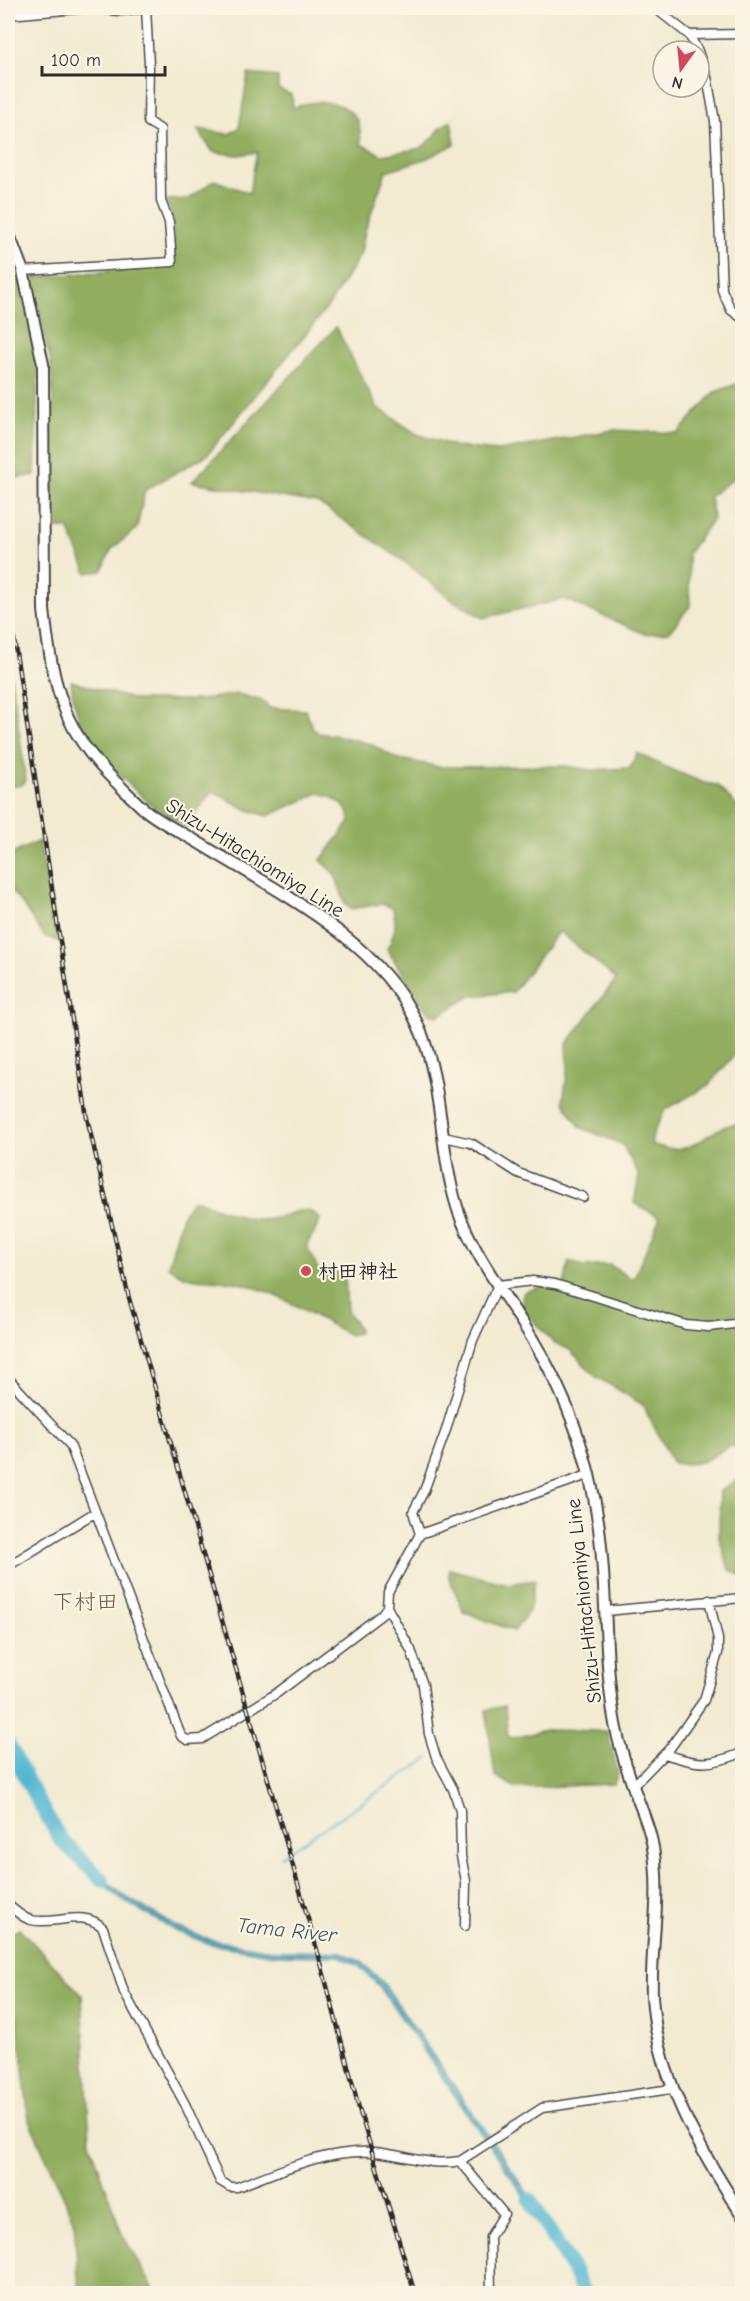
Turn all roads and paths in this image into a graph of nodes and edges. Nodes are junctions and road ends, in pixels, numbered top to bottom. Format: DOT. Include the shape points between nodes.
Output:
graph roads {
  1 [pos="146,8"];
  2 [pos="655,8"];
  3 [pos="8,15"];
  4 [pos="742,34"];
  5 [pos="689,35"];
  6 [pos="691,39"];
  7 [pos="711,99"];
  8 [pos="8,232"];
  9 [pos="23,271"];
  10 [pos="742,318"];
  11 [pos="444,1137"];
  12 [pos="584,1197"];
  13 [pos="498,1285"];
  14 [pos="742,1323"];
  15 [pos="8,1377"];
  16 [pos="588,1474"];
  17 [pos="94,1513"];
  18 [pos="420,1534"];
  19 [pos="8,1566"];
  20 [pos="742,1598"];
  21 [pos="709,1600"];
  22 [pos="387,1607"];
  23 [pos="606,1611"];
  24 [pos="742,1753"];
  25 [pos="665,1754"];
  26 [pos="633,1786"];
  27 [pos="8,1905"];
  28 [pos="465,1926"];
  29 [pos="671,2089"];
  30 [pos="464,2158"];
  31 [pos="742,2215"];
  32 [pos="491,2294"];
  1 -- 3 [label="street"];
  1 -- 9 [label="street" via="147,114 148,122 160,129 161,201 169,222 172,262"];
  2 -- 5 [label="street"];
  4 -- 5 [label="street"];
  5 -- 6 [label="street"];
  7 -- 10 [label="street" via="722,290 731,310"];
  8 -- 9 [label="main road, Shizu-Hitachiomiya Line"];
  9 -- 11 [label="main road, Shizu-Hitachiomiya Line" via="44,364 44,610 57,686 69,721 99,766 146,811 314,913 378,968 401,994 418,1025 430,1063"];
  11 -- 12 [label="street" via="471,1143 518,1173"];
  11 -- 13 [label="main road, Shizu-Hitachiomiya Line" via="450,1178 463,1222 478,1257"];
  13 -- 14 [label="street" via="533,1281 555,1284 686,1325"];
  13 -- 16 [label="main road, Shizu-Hitachiomiya Line" via="552,1373 583,1449"];
  13 -- 18 [label="street" via="473,1340 446,1430 413,1512"];
  15 -- 17 [label="street" via="70,1445"];
  16 -- 18 [label="street"];
  16 -- 23 [label="main road, Shizu-Hitachiomiya Line" via="598,1520"];
  17 -- 19 [label="street"];
  17 -- 22 [label="street" via="181,1736 187,1740 202,1739 277,1694"];
  18 -- 22 [label="street" via="388,1592"];
  20 -- 21 [label="street"];
  21 -- 23 [label="street"];
  21 -- 25 [label="street" via="718,1639 715,1663 704,1700"];
  22 -- 28 [label="street" via="411,1650 423,1684 436,1757 460,1810"];
  23 -- 26 [label="main road, Shizu-Hitachiomiya Line" via="614,1720"];
  24 -- 25 [label="street" via="705,1764"];
  25 -- 26 [label="street"];
  26 -- 29 [label="main road, Shizu-Hitachiomiya Line" via="653,1847 656,1874 652,1995"];
  27 -- 30 [label="street" via="34,1921 86,1918 103,1928 124,1992 185,2104 220,2181 230,2187 332,2155 372,2151 445,2164"];
  29 -- 30 [label="street" via="542,2108"];
  29 -- 31 [label="main road, Shizu-Hitachiomiya Line" via="696,2141"];
  30 -- 32 [label="street" via="504,2214 490,2237"];
}
